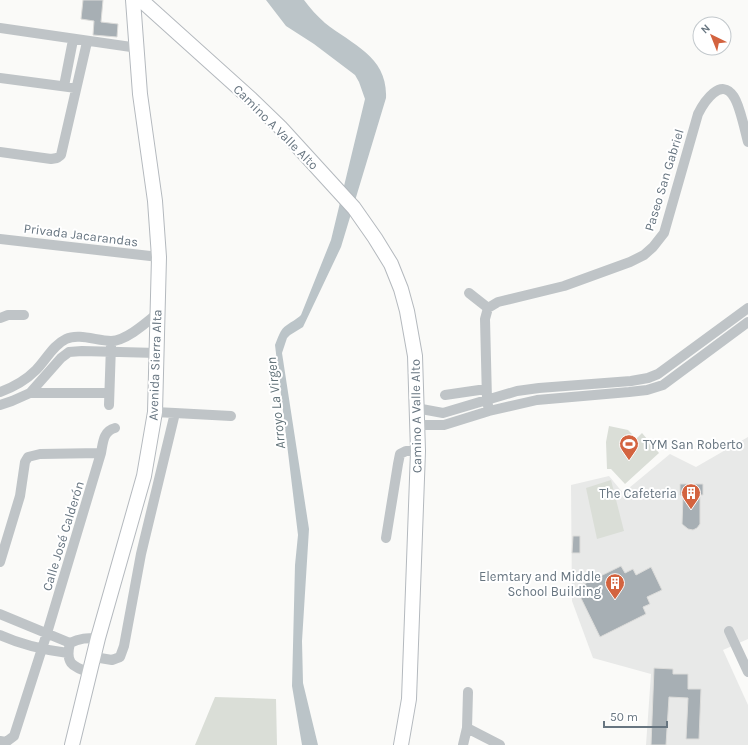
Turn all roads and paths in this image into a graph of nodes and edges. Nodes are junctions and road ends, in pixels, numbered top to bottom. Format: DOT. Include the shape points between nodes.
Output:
graph roads {
  1 [pos="133,0"];
  2 [pos="141,0"];
  3 [pos="0,28"];
  4 [pos="73,40"];
  5 [pos="87,42"];
  6 [pos="138,48"];
  7 [pos="0,78"];
  8 [pos="64,86"];
  9 [pos="76,88"];
  10 [pos="748,142"];
  11 [pos="0,152"];
  12 [pos="0,239"];
  13 [pos="159,257"];
  14 [pos="469,293"];
  15 [pos="488,308"];
  16 [pos="748,308"];
  17 [pos="158,313"];
  18 [pos="24,315"];
  19 [pos="0,318"];
  20 [pos="748,322"];
  21 [pos="721,328"];
  22 [pos="728,337"];
  23 [pos="111,341"];
  24 [pos="52,350"];
  25 [pos="111,352"];
  26 [pos="158,353"];
  27 [pos="61,358"];
  28 [pos="658,374"];
  29 [pos="663,385"];
  30 [pos="570,386"];
  31 [pos="486,389"];
  32 [pos="0,392"];
  33 [pos="30,393"];
  34 [pos="109,393"];
  35 [pos="444,395"];
  36 [pos="570,398"];
  37 [pos="487,400"];
  38 [pos="0,405"];
  39 [pos="109,405"];
  40 [pos="416,408"];
  41 [pos="489,411"];
  42 [pos="155,412"];
  43 [pos="176,413"];
  44 [pos="443,413"];
  45 [pos="231,416"];
  46 [pos="416,425"];
  47 [pos="444,425"];
  48 [pos="112,429"];
  49 [pos="418,451"];
  50 [pos="101,453"];
  51 [pos="386,538"];
  52 [pos="0,562"];
  53 [pos="0,614"];
  54 [pos="729,631"];
  55 [pos="47,633"];
  56 [pos="0,635"];
  57 [pos="98,638"];
  58 [pos="69,648"];
  59 [pos="42,649"];
  60 [pos="94,658"];
  61 [pos="748,672"];
  62 [pos="90,673"];
  63 [pos="468,692"];
  64 [pos="467,728"];
  65 [pos="5,741"];
  66 [pos="72,745"];
  67 [pos="401,745"];
  68 [pos="463,745"];
  69 [pos="500,745"];
  1 -- 6 [label="street, Avenida Sierra Alta"];
  2 -- 40 [label="street, Camino A Valle Alto" via="280,127 354,208 375,238 391,264 407,310 417,373"];
  3 -- 4 [label="street"];
  4 -- 5 [label="street"];
  4 -- 8 [label="street"];
  5 -- 6 [label="street"];
  5 -- 9 [label="street"];
  6 -- 13 [label="street, Avenida Sierra Alta" via="140,94"];
  7 -- 8 [label="street"];
  8 -- 9 [label="street"];
  9 -- 11 [label="street" via="61,155 51,159"];
  10 -- 15 [label="street, Paseo San Gabriel" via="734,97 729,91 715,91 705,101 698,114 664,233 653,247 644,255 608,270 564,286 498,302"];
  12 -- 13 [label="street, Privada Jacarandas"];
  13 -- 17 [label="street, Avenida Sierra Alta"];
  14 -- 15 [label="street"];
  15 -- 31 [label="street" via="485,319"];
  16 -- 21 [label="street"];
  17 -- 23 [label="street" via="130,334"];
  17 -- 26 [label="street, Avenida Sierra Alta"];
  18 -- 19 [label="street"];
  20 -- 22 [label="street"];
  21 -- 22 [label="street"];
  21 -- 28 [label="street"];
  22 -- 29 [label="street"];
  23 -- 24 [label="street" via="75,336 64,339"];
  23 -- 25 [label="street"];
  24 -- 27 [label="street"];
  24 -- 32 [label="street" via="30,375"];
  25 -- 26 [label="street"];
  25 -- 27 [label="street" via="75,351"];
  25 -- 34 [label="street"];
  26 -- 42 [label="street, Avenida Sierra Alta"];
  27 -- 33 [label="street"];
  28 -- 29 [label="street"];
  28 -- 30 [label="street" via="631,381"];
  29 -- 36 [label="street" via="648,390"];
  30 -- 36 [label="street"];
  30 -- 37 [label="street" via="517,391"];
  31 -- 35 [label="street"];
  31 -- 37 [label="street"];
  33 -- 34 [label="street"];
  33 -- 38 [label="street"];
  34 -- 39 [label="street"];
  36 -- 41 [label="street" via="537,400"];
  37 -- 41 [label="street"];
  37 -- 44 [label="street"];
  40 -- 44 [label="street"];
  40 -- 46 [label="street, Camino A Valle Alto"];
  41 -- 47 [label="street"];
  42 -- 43 [label="street"];
  42 -- 57 [label="street, Avenida Sierra Alta" via="144,476"];
  43 -- 45 [label="street"];
  43 -- 60 [label="street" via="141,554 124,646 120,657 112,660"];
  44 -- 47 [label="street"];
  46 -- 47 [label="street"];
  46 -- 49 [label="street, Camino A Valle Alto"];
  48 -- 50 [label="street, Calle José Calderón" via="105,436"];
  49 -- 51 [label="street" via="400,454"];
  49 -- 67 [label="street, Camino A Valle Alto" via="409,699"];
  50 -- 52 [label="street" via="40,454 26,458 20,496"];
  50 -- 55 [label="street, Calle José Calderón"];
  53 -- 55 [label="street"];
  54 -- 61 [label="street"];
  55 -- 58 [label="street"];
  55 -- 59 [label="street, Calle José Calderón"];
  56 -- 59 [label="street"];
  57 -- 58 [label="street" via="84,638"];
  57 -- 60 [label="street, Avenida Sierra Alta"];
  58 -- 59 [label="street"];
  58 -- 62 [label="street" via="69,661 73,666"];
  59 -- 65 [label="street, Calle José Calderón" via="14,736"];
  60 -- 62 [label="street, Avenida Sierra Alta"];
  62 -- 66 [label="street, Avenida Sierra Alta"];
  63 -- 64 [label="street"];
  64 -- 68 [label="street"];
  64 -- 69 [label="street"];
}
